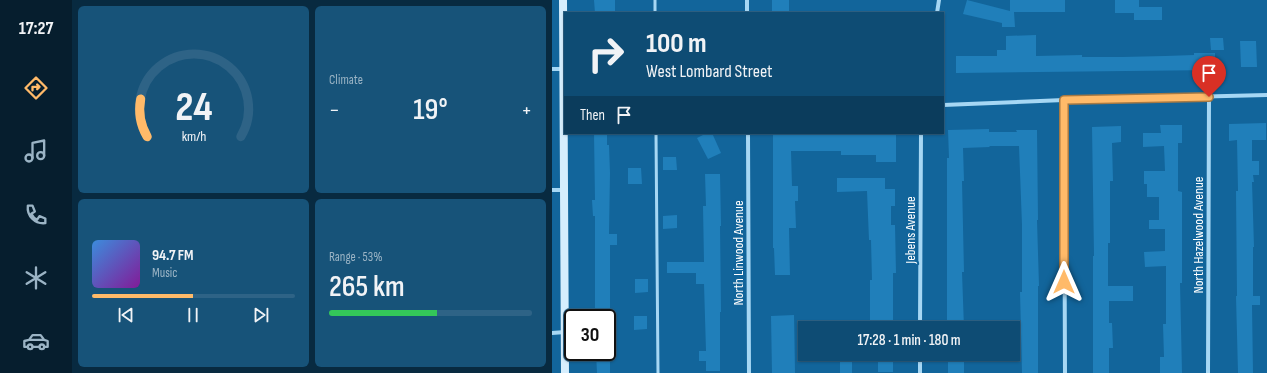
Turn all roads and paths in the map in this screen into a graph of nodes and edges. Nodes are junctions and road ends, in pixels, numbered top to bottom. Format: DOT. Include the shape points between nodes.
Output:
graph roads {
  1 [pos="563,0"];
  2 [pos="655,0"];
  3 [pos="747,0"];
  4 [pos="939,0"];
  5 [pos="655,12"];
  6 [pos="747,12"];
  7 [pos="936,12"];
  8 [pos="552,69"];
  9 [pos="564,69"];
  10 [pos="1267,95"];
  11 [pos="1209,97"];
  12 [pos="1064,100"];
  13 [pos="944,104"];
  14 [pos="656,134"];
  15 [pos="748,134"];
  16 [pos="921,134"];
  17 [pos="552,190"];
  18 [pos="564,190"];
  19 [pos="565,309"];
  20 [pos="920,321"];
  21 [pos="552,332"];
  22 [pos="564,332"];
  23 [pos="566,361"];
  24 [pos="920,361"];
  25 [pos="566,373"];
  26 [pos="658,373"];
  27 [pos="750,373"];
  28 [pos="920,373"];
  29 [pos="1064,373"];
  30 [pos="1208,373"];
  1 -- 9 [label="street"];
  2 -- 5 [label="lane"];
  3 -- 6 [label="street"];
  4 -- 7 [label="street"];
  8 -- 9 [label="street"];
  9 -- 18 [label="street"];
  10 -- 11 [label="street"];
  11 -- 12 [label="street"];
  11 -- 30 [label="street, North Hazelwood Avenue"];
  12 -- 13 [label="street"];
  12 -- 29 [label="street"];
  14 -- 26 [label="lane"];
  15 -- 27 [label="street, North Linwood Avenue"];
  16 -- 20 [label="street, Jebens Avenue"];
  17 -- 18 [label="street"];
  18 -- 19 [label="street"];
  21 -- 22 [label="street"];
  23 -- 25 [label="street"];
  24 -- 28 [label="street"];
}
